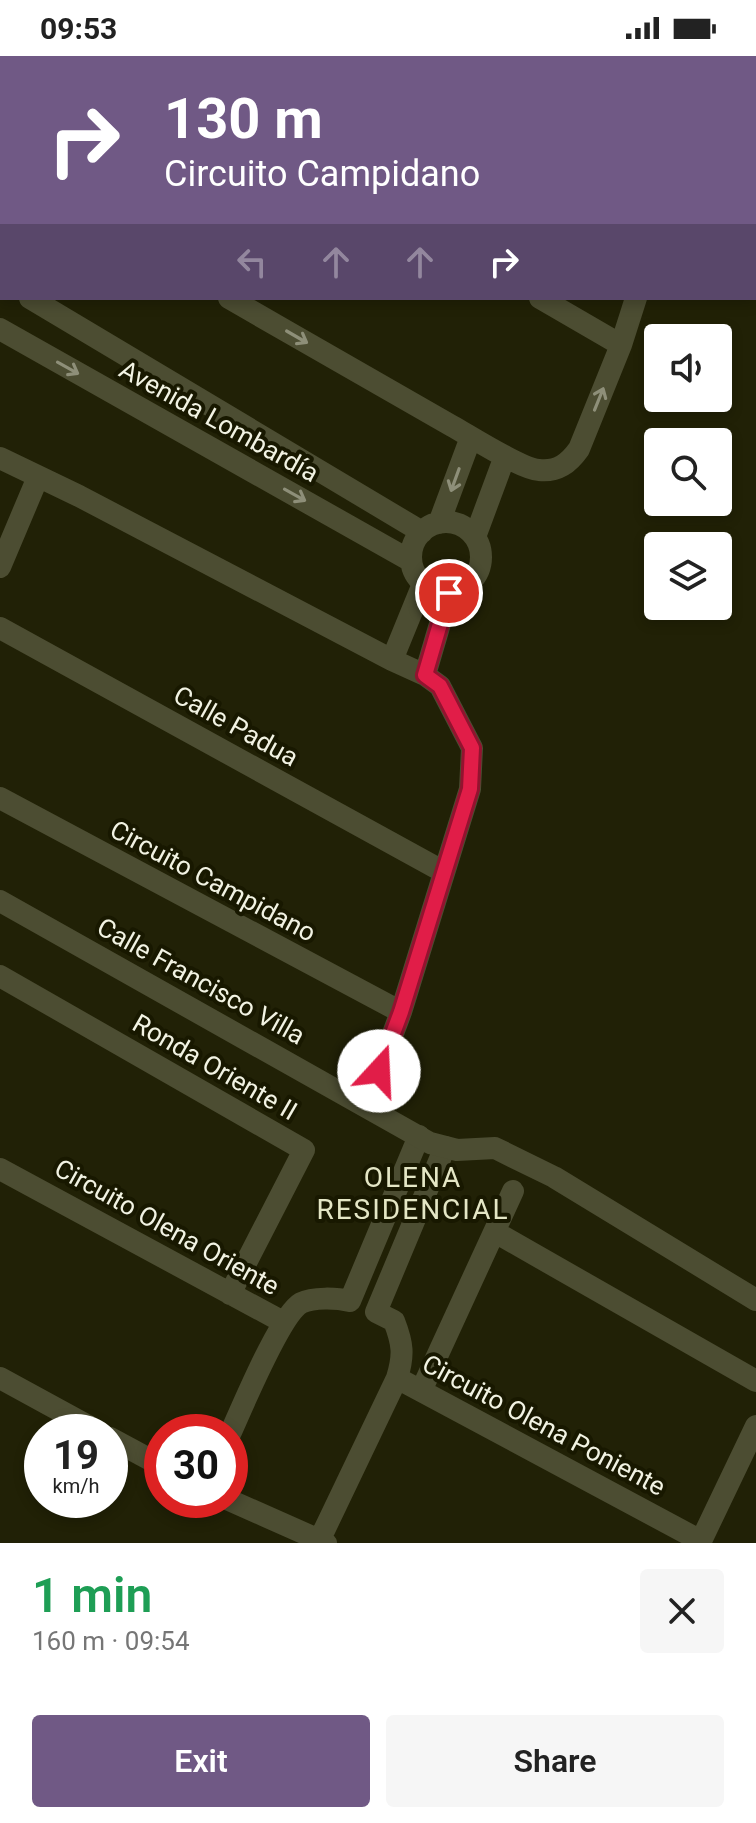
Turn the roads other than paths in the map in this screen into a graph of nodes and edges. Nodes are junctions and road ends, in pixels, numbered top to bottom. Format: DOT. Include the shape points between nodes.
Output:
graph roads {
  1 [pos="33,300"];
  2 [pos="232,300"];
  3 [pos="543,300"];
  4 [pos="635,300"];
  5 [pos="0,329"];
  6 [pos="621,345"];
  7 [pos="471,437"];
  8 [pos="505,456"];
  9 [pos="0,458"];
  10 [pos="38,477"];
  11 [pos="430,527"];
  12 [pos="475,537"];
  13 [pos="411,561"];
  14 [pos="0,567"];
  15 [pos="423,584"];
  16 [pos="449,593"];
  17 [pos="0,628"];
  18 [pos="392,660"];
  19 [pos="425,675"];
  20 [pos="0,798"];
  21 [pos="444,872"];
  22 [pos="0,901"];
  23 [pos="0,976"];
  24 [pos="401,1012"];
  25 [pos="379,1071"];
  26 [pos="419,1136"];
  27 [pos="445,1147"];
  28 [pos="0,1169"];
  29 [pos="513,1191"];
  30 [pos="495,1232"];
  31 [pos="230,1294"];
  32 [pos="756,1300"];
  33 [pos="350,1301"];
  34 [pos="376,1312"];
  35 [pos="283,1322"];
  36 [pos="0,1378"];
  37 [pos="397,1378"];
  38 [pos="756,1381"];
  39 [pos="421,1391"];
  40 [pos="66,1414"];
  41 [pos="239,1414"];
  42 [pos="756,1426"];
  43 [pos="248,1509"];
  44 [pos="322,1542"];
  45 [pos="700,1542"];
  1 -- 11 [label="street, Avenida Lombardía"];
  2 -- 7 [label="street, one-way"];
  3 -- 6 [label="street"];
  4 -- 6 [label="street"];
  5 -- 13 [label="street, Avenida Lombardía, one-way"];
  8 -- 6 [label="street, one-way" via="538,470 569,463"];
  7 -- 8 [label="street"];
  7 -- 11 [label="street, one-way"];
  8 -- 12 [label="street"];
  9 -- 10 [label="street"];
  10 -- 14 [label="street"];
  10 -- 18 [label="street"];
  11 -- 12 [label="street" via="455,523"];
  11 -- 13 [label="street" via="413,545"];
  12 -- 16 [label="street" via="480,568 469,585"];
  13 -- 15 [label="street"];
  15 -- 16 [label="street"];
  15 -- 18 [label="street"];
  16 -- 19 [label="street"];
  17 -- 21 [label="street, Calle Padua"];
  18 -- 19 [label="street"];
  19 -- 21 [label="street" via="440,686 472,748 470,789"];
  20 -- 24 [label="street, Circuito Campidano"];
  21 -- 24 [label="street"];
  22 -- 26 [label="street, Calle Francisco Villa"];
  23 -- 31 [label="street, Ronda Oriente II" via="304,1150"];
  24 -- 25 [label="street"];
  26 -- 27 [label="street, Calle Francisco Villa"];
  26 -- 33 [label="street"];
  27 -- 32 [label="street, Calle Francisco Villa" via="495,1148 554,1177"];
  27 -- 34 [label="street"];
  28 -- 31 [label="street, Circuito Olena Oriente"];
  29 -- 30 [label="street"];
  30 -- 38 [label="street"];
  30 -- 39 [label="street"];
  31 -- 35 [label="street, Circuito Olena Oriente"];
  33 -- 34 [label="street"];
  33 -- 35 [label="street" via="331,1297 301,1303"];
  34 -- 37 [label="street" via="394,1321 402,1341"];
  35 -- 41 [label="street, Circuito Olena Oriente"];
  36 -- 40 [label="street"];
  37 -- 39 [label="street, Circuito Olena Poniente"];
  37 -- 44 [label="street, Circuito Olena Poniente"];
  39 -- 45 [label="street, Circuito Olena Poniente"];
  42 -- 45 [label="street"];
  43 -- 44 [label="street"];
}
